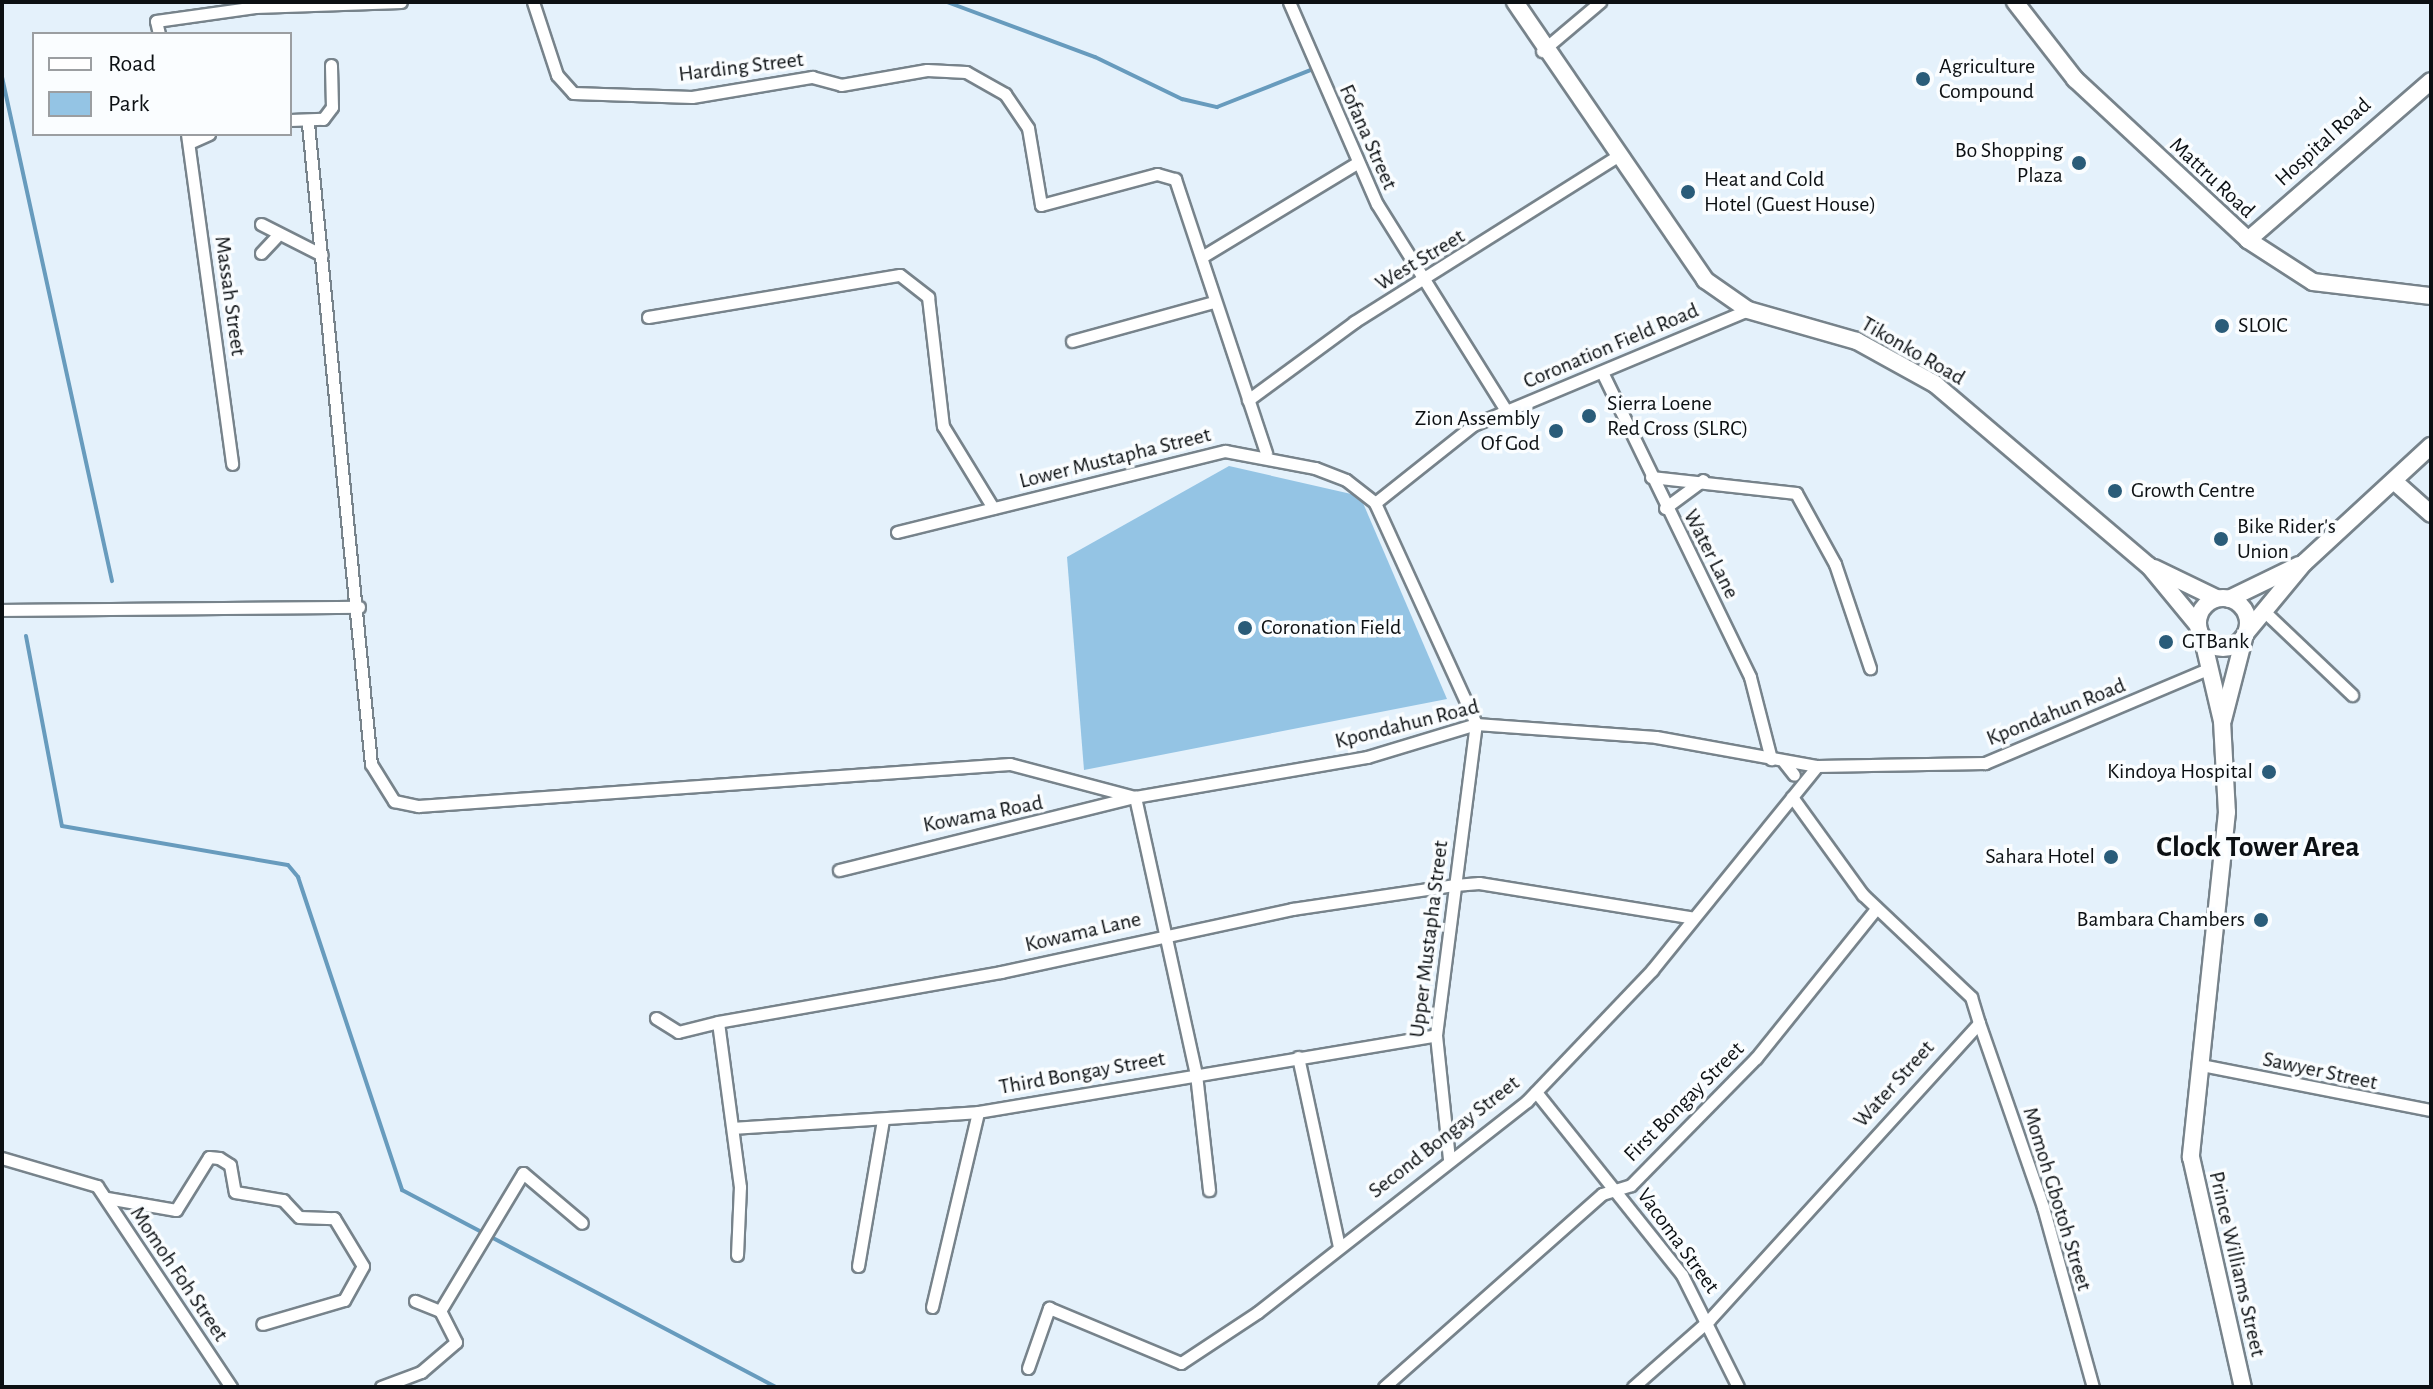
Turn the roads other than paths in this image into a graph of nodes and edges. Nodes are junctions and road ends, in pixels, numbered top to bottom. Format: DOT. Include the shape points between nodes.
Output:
graph roads {
  1 [pos="377,2"];
  2 [pos="401,2"];
  3 [pos="533,2"];
  4 [pos="1289,2"];
  5 [pos="1515,2"];
  6 [pos="1600,2"];
  7 [pos="2015,2"];
  8 [pos="159,32"];
  9 [pos="1542,51"];
  10 [pos="331,65"];
  11 [pos="2431,81"];
  12 [pos="292,120"];
  13 [pos="308,124"];
  14 [pos="188,139"];
  15 [pos="1616,157"];
  16 [pos="1357,163"];
  17 [pos="261,224"];
  18 [pos="276,237"];
  19 [pos="2248,240"];
  20 [pos="261,253"];
  21 [pos="322,255"];
  22 [pos="1205,255"];
  23 [pos="1423,283"];
  24 [pos="2431,296"];
  25 [pos="1214,302"];
  26 [pos="1748,310"];
  27 [pos="648,317"];
  28 [pos="1072,341"];
  29 [pos="1602,372"];
  30 [pos="1248,400"];
  31 [pos="1507,412"];
  32 [pos="2431,446"];
  33 [pos="1266,453"];
  34 [pos="232,464"];
  35 [pos="1651,477"];
  36 [pos="1704,479"];
  37 [pos="2395,482"];
  38 [pos="1375,503"];
  39 [pos="993,508"];
  40 [pos="1665,508"];
  41 [pos="2431,514"];
  42 [pos="897,532"];
  43 [pos="2304,563"];
  44 [pos="2149,566"];
  45 [pos="2223,598"];
  46 [pos="359,607"];
  47 [pos="2,610"];
  48 [pos="2266,613"];
  49 [pos="2200,632"];
  50 [pos="2245,635"];
  51 [pos="1870,668"];
  52 [pos="2208,669"];
  53 [pos="2352,695"];
  54 [pos="2222,721"];
  55 [pos="1476,724"];
  56 [pos="1771,759"];
  57 [pos="1784,762"];
  58 [pos="1817,766"];
  59 [pos="1794,775"];
  60 [pos="1135,797"];
  61 [pos="1792,797"];
  62 [pos="839,870"];
  63 [pos="1455,885"];
  64 [pos="1876,909"];
  65 [pos="1690,917"];
  66 [pos="1163,933"];
  67 [pos="656,1018"];
  68 [pos="718,1022"];
  69 [pos="1979,1023"];
  70 [pos="1436,1035"];
  71 [pos="1298,1057"];
  72 [pos="2201,1065"];
  73 [pos="1196,1074"];
  74 [pos="1536,1092"];
  75 [pos="2431,1110"];
  76 [pos="978,1112"];
  77 [pos="883,1119"];
  78 [pos="733,1128"];
  79 [pos="2,1158"];
  80 [pos="1449,1159"];
  81 [pos="1209,1190"];
  82 [pos="1616,1190"];
  83 [pos="107,1198"];
  84 [pos="582,1223"];
  85 [pos="1339,1246"];
  86 [pos="737,1255"];
  87 [pos="858,1266"];
  88 [pos="415,1301"];
  89 [pos="932,1307"];
  90 [pos="440,1311"];
  91 [pos="1709,1320"];
  92 [pos="262,1324"];
  93 [pos="1028,1368"];
  94 [pos="231,1387"];
  95 [pos="381,1387"];
  96 [pos="1384,1387"];
  97 [pos="1633,1387"];
  98 [pos="1738,1387"];
  99 [pos="2093,1387"];
  100 [pos="2243,1387"];
  1 -- 2 [label="street"];
  1 -- 8 [label="street" via="255,7 156,21"];
  3 -- 22 [label="street, Harding Street" via="557,75 573,93 692,97 812,77 841,85 927,70 966,72 1005,94 1028,128 1041,205 1157,174 1175,179"];
  4 -- 16 [label="street, Fofana Street"];
  5 -- 9 [label="street, Tikonko Road"];
  6 -- 9 [label="street"];
  7 -- 19 [label="street, Mattru Road" via="2075,79"];
  9 -- 15 [label="street, Tikonko Road"];
  10 -- 13 [label="street" via="332,107"];
  11 -- 19 [label="street, Hospital Road"];
  12 -- 13 [label="street"];
  13 -- 21 [label="street"];
  14 -- 34 [label="street, Massah Street"];
  15 -- 23 [label="street, West Street"];
  15 -- 26 [label="street, Tikonko Road" via="1705,280"];
  16 -- 22 [label="street"];
  16 -- 23 [label="street, Fofana Street"];
  17 -- 18 [label="street"];
  18 -- 20 [label="street"];
  18 -- 21 [label="street"];
  19 -- 24 [label="street, Mattru Road" via="2313,282"];
  21 -- 46 [label="street"];
  22 -- 25 [label="street, Harding Street"];
  23 -- 30 [label="street, West Street" via="1354,322"];
  23 -- 31 [label="street, Fofana Street"];
  25 -- 28 [label="street"];
  25 -- 30 [label="street, Harding Street"];
  26 -- 29 [label="street, Coronation Field Road"];
  26 -- 44 [label="street, Tikonko Road" via="1857,341 1935,384"];
  27 -- 39 [label="street, Lower Mustapha Street" via="900,275 928,297 943,426"];
  29 -- 31 [label="street, Coronation Field Road"];
  29 -- 35 [label="street, Water Lane"];
  30 -- 33 [label="street, Harding Street"];
  31 -- 38 [label="street, Coronation Field Road" via="1473,425"];
  32 -- 37 [label="street"];
  33 -- 38 [label="street, Lower Mustapha Street" via="1346,480"];
  33 -- 39 [label="street, Lower Mustapha Street" via="1225,451"];
  35 -- 36 [label="street"];
  35 -- 40 [label="street, Water Lane"];
  36 -- 40 [label="street"];
  36 -- 51 [label="street" via="1796,493 1835,564"];
  37 -- 41 [label="street"];
  37 -- 43 [label="street"];
  38 -- 55 [label="street, Lower Mustapha Street"];
  39 -- 42 [label="street, Lower Mustapha Street"];
  40 -- 56 [label="street, Water Lane" via="1750,677"];
  43 -- 45 [label="street"];
  43 -- 48 [label="street"];
  44 -- 45 [label="street"];
  44 -- 49 [label="street"];
  45 -- 49 [label="street"];
  45 -- 50 [label="street" via="2246,612"];
  46 -- 47 [label="street"];
  46 -- 60 [label="street" via="371,764 394,801 418,806 1010,764"];
  48 -- 50 [label="street"];
  48 -- 53 [label="street"];
  49 -- 50 [label="street" via="2227,649"];
  49 -- 52 [label="street"];
  50 -- 54 [label="street"];
  52 -- 54 [label="street"];
  52 -- 58 [label="street, Kpondahun Road" via="1985,763"];
  54 -- 72 [label="street, Prince Williams Street" via="2227,812 2220,922"];
  55 -- 56 [label="street, Kpondahun Road" via="1656,737"];
  55 -- 60 [label="street, Kpondahun Road" via="1367,757"];
  55 -- 63 [label="street, Upper Mustapha Street"];
  56 -- 57 [label="street, Kpondahun Road"];
  57 -- 58 [label="street, Kpondahun Road"];
  57 -- 59 [label="street"];
  58 -- 61 [label="street, Second Bongay Street"];
  60 -- 62 [label="street, Kowama Road"];
  60 -- 66 [label="street"];
  61 -- 64 [label="street"];
  61 -- 65 [label="street, Second Bongay Street"];
  63 -- 65 [label="street, Kowama Lane"];
  63 -- 66 [label="street, Kowama Lane"];
  63 -- 70 [label="street, Upper Mustapha Street"];
  64 -- 69 [label="street" via="1971,997"];
  64 -- 82 [label="street, First Bongay Street" via="1756,1058 1631,1185"];
  65 -- 74 [label="street, Second Bongay Street" via="1652,970"];
  66 -- 68 [label="street, Kowama Lane" via="1001,972"];
  66 -- 73 [label="street"];
  67 -- 68 [label="street, Kowama Lane" via="678,1032"];
  68 -- 78 [label="street"];
  69 -- 91 [label="street, Water Street"];
  69 -- 99 [label="street, Momoh Gbotoh Street" via="2043,1207"];
  70 -- 71 [label="street, Third Bongay Street"];
  70 -- 80 [label="street, Upper Mustapha Street"];
  71 -- 73 [label="street, Third Bongay Street"];
  71 -- 85 [label="street"];
  72 -- 75 [label="street, Sawyer Street"];
  72 -- 100 [label="street, Prince Williams Street" via="2191,1157"];
  73 -- 76 [label="street, Third Bongay Street"];
  73 -- 81 [label="street"];
  74 -- 80 [label="street, Second Bongay Street"];
  74 -- 82 [label="street, Vacoma Street"];
  76 -- 77 [label="street, Third Bongay Street"];
  76 -- 89 [label="street"];
  77 -- 78 [label="street, Third Bongay Street"];
  77 -- 87 [label="street"];
  78 -- 86 [label="street"];
  79 -- 83 [label="street, Momoh Foh Street" via="83,1176"];
  80 -- 85 [label="street, Second Bongay Street"];
  82 -- 91 [label="street, Vacoma Street"];
  82 -- 96 [label="street, First Bongay Street" via="1602,1194"];
  83 -- 92 [label="street" via="176,1210 209,1157 230,1165 235,1192 283,1200 299,1217 334,1218 363,1266 344,1300"];
  83 -- 94 [label="street, Momoh Foh Street" via="122,1234 154,1268"];
  84 -- 90 [label="street" via="523,1173"];
  85 -- 93 [label="street, Second Bongay Street" via="1181,1363 1057,1307 1044,1312"];
  88 -- 90 [label="street"];
  90 -- 95 [label="street" via="456,1342 421,1372"];
  91 -- 97 [label="street, Water Street"];
  91 -- 98 [label="street, Vacoma Street"];
}
